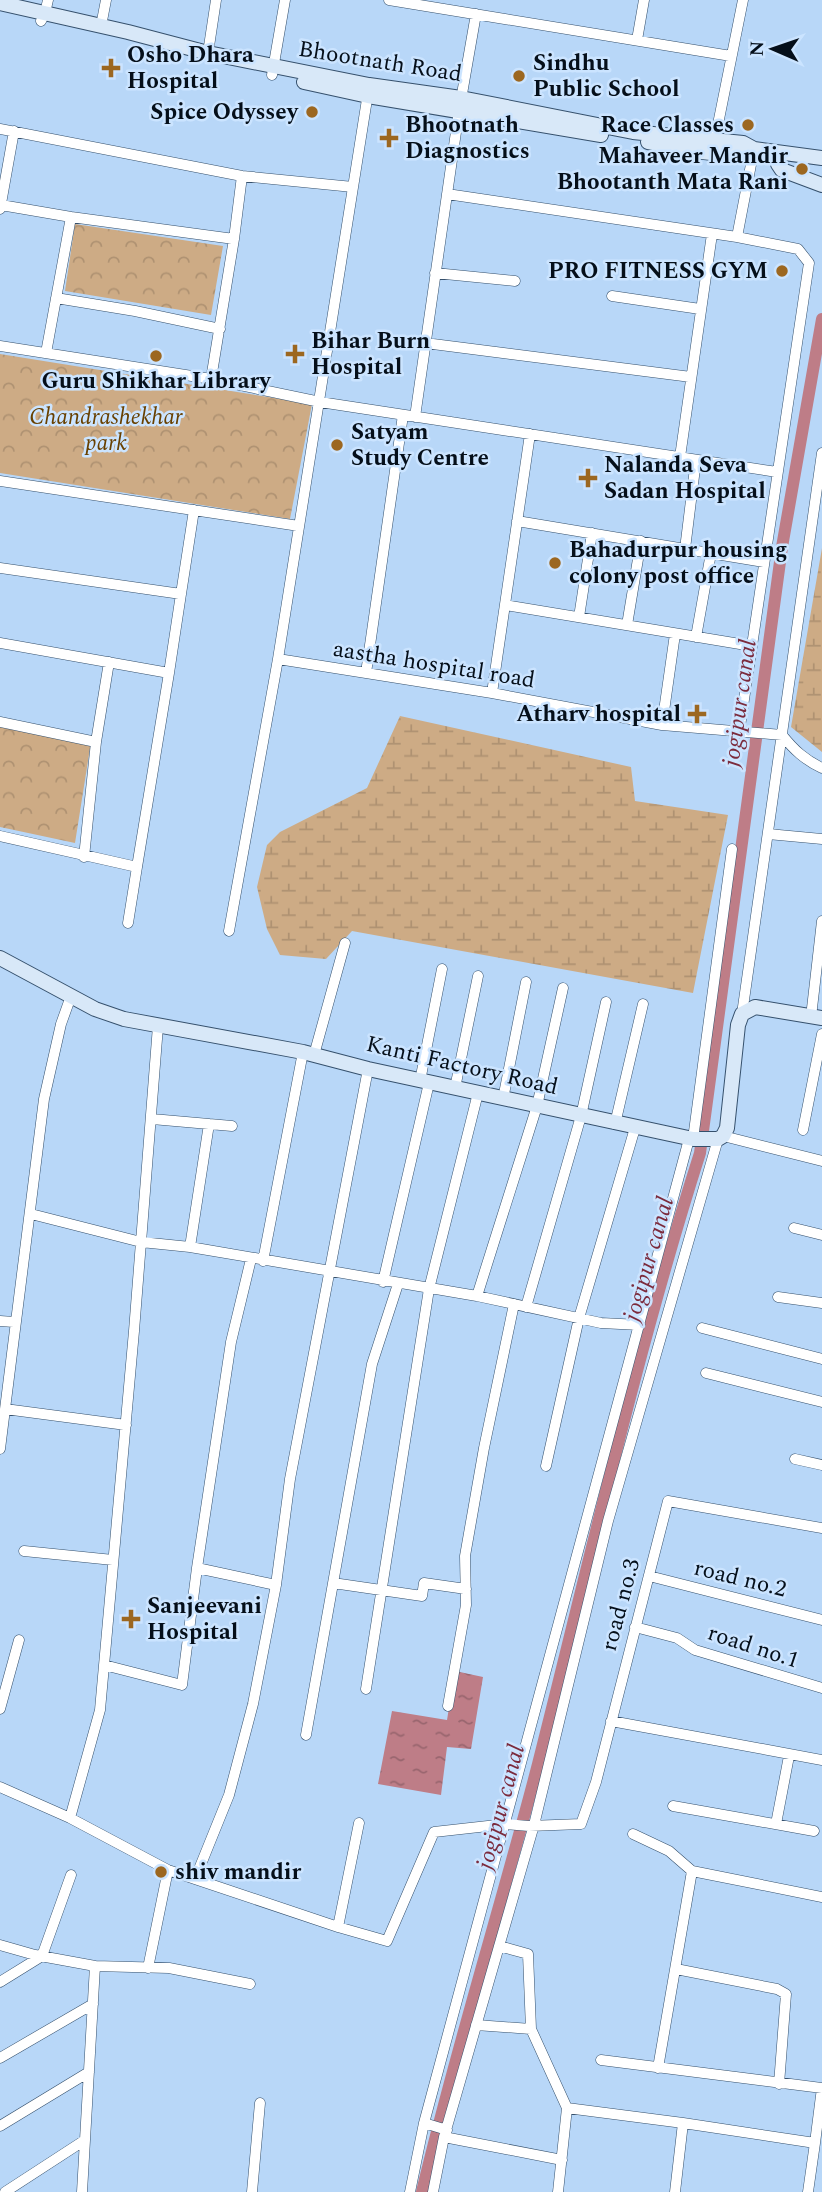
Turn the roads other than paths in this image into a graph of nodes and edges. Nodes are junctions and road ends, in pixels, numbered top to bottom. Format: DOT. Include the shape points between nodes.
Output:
graph roads {
  1 [pos="106,0"];
  2 [pos="216,0"];
  3 [pos="285,0"];
  4 [pos="389,0"];
  5 [pos="644,0"];
  6 [pos="743,0"];
  7 [pos="0,4"];
  8 [pos="437,4"];
  9 [pos="0,12"];
  10 [pos="45,12"];
  11 [pos="476,14"];
  12 [pos="101,26"];
  13 [pos="637,40"];
  14 [pos="208,53"];
  15 [pos="731,56"];
  16 [pos="272,71"];
  17 [pos="368,90"];
  18 [pos="460,105"];
  19 [pos="0,129"];
  20 [pos="14,131"];
  21 [pos="714,147"];
  22 [pos="754,149"];
  23 [pos="776,152"];
  24 [pos="822,158"];
  25 [pos="242,176"];
  26 [pos="820,184"];
  27 [pos="353,187"];
  28 [pos="447,194"];
  29 [pos="0,207"];
  30 [pos="71,217"];
  31 [pos="712,234"];
  32 [pos="737,237"];
  33 [pos="234,239"];
  34 [pos="435,274"];
  35 [pos="515,281"];
  36 [pos="612,296"];
  37 [pos="56,298"];
  38 [pos="700,309"];
  39 [pos="220,329"];
  40 [pos="425,343"];
  41 [pos="0,346"];
  42 [pos="46,354"];
  43 [pos="691,377"];
  44 [pos="211,379"];
  45 [pos="320,402"];
  46 [pos="403,415"];
  47 [pos="415,416"];
  48 [pos="530,434"];
  49 [pos="822,453"];
  50 [pos="680,457"];
  51 [pos="696,460"];
  52 [pos="777,472"];
  53 [pos="0,481"];
  54 [pos="194,510"];
  55 [pos="517,521"];
  56 [pos="299,526"];
  57 [pos="592,533"];
  58 [pos="640,541"];
  59 [pos="685,549"];
  60 [pos="711,553"];
  61 [pos="764,562"];
  62 [pos="0,568"];
  63 [pos="181,594"];
  64 [pos="505,605"];
  65 [pos="579,617"];
  66 [pos="626,625"];
  67 [pos="676,634"];
  68 [pos="696,637"];
  69 [pos="0,643"];
  70 [pos="752,646"];
  71 [pos="278,659"];
  72 [pos="109,662"];
  73 [pos="366,673"];
  74 [pos="169,674"];
  75 [pos="492,693"];
  76 [pos="0,722"];
  77 [pos="663,725"];
  78 [pos="744,734"];
  79 [pos="777,735"];
  80 [pos="96,742"];
  81 [pos="822,768"];
  82 [pos="768,834"];
  83 [pos="0,836"];
  84 [pos="822,839"];
  85 [pos="732,849"];
  86 [pos="84,857"];
  87 [pos="137,867"];
  88 [pos="822,921"];
  89 [pos="128,923"];
  90 [pos="229,931"];
  91 [pos="345,943"];
  92 [pos="820,951"];
  93 [pos="0,958"];
  94 [pos="442,969"];
  95 [pos="478,976"];
  96 [pos="526,982"];
  97 [pos="563,988"];
  98 [pos="71,996"];
  99 [pos="606,1002"];
  100 [pos="643,1004"];
  101 [pos="743,1014"];
  102 [pos="817,1017"];
  103 [pos="158,1026"];
  104 [pos="822,1034"];
  105 [pos="309,1053"];
  106 [pos="368,1069"];
  107 [pos="424,1082"];
  108 [pos="454,1088"];
  109 [pos="478,1093"];
  110 [pos="503,1099"];
  111 [pos="537,1106"];
  112 [pos="581,1116"];
  113 [pos="152,1119"];
  114 [pos="209,1124"];
  115 [pos="615,1124"];
  116 [pos="232,1126"];
  117 [pos="635,1128"];
  118 [pos="803,1130"];
  119 [pos="718,1138"];
  120 [pos="693,1139"];
  121 [pos="822,1161"];
  122 [pos="31,1214"];
  123 [pos="794,1228"];
  124 [pos="822,1235"];
  125 [pos="141,1242"];
  126 [pos="190,1247"];
  127 [pos="251,1259"];
  128 [pos="263,1261"];
  129 [pos="330,1272"];
  130 [pos="383,1282"];
  131 [pos="398,1284"];
  132 [pos="429,1289"];
  133 [pos="477,1296"];
  134 [pos="778,1297"];
  135 [pos="822,1303"];
  136 [pos="514,1304"];
  137 [pos="526,1307"];
  138 [pos="579,1318"];
  139 [pos="0,1321"];
  140 [pos="14,1322"];
  141 [pos="640,1325"];
  142 [pos="702,1328"];
  143 [pos="822,1359"];
  144 [pos="5,1368"];
  145 [pos="706,1373"];
  146 [pos="822,1402"];
  147 [pos="5,1409"];
  148 [pos="126,1424"];
  149 [pos="0,1449"];
  150 [pos="795,1459"];
  151 [pos="822,1465"];
  152 [pos="546,1466"];
  153 [pos="822,1528"];
  154 [pos="23,1551"];
  155 [pos="113,1560"];
  156 [pos="197,1568"];
  157 [pos="649,1576"];
  158 [pos="333,1583"];
  159 [pos="275,1585"];
  160 [pos="466,1589"];
  161 [pos="382,1591"];
  162 [pos="822,1620"];
  163 [pos="635,1627"];
  164 [pos="19,1640"];
  165 [pos="104,1665"];
  166 [pos="822,1688"];
  167 [pos="366,1689"];
  168 [pos="448,1706"];
  169 [pos="0,1709"];
  170 [pos="611,1721"];
  171 [pos="306,1735"];
  172 [pos="789,1756"];
  173 [pos="822,1760"];
  174 [pos="0,1787"];
  175 [pos="673,1805"];
  176 [pos="70,1818"];
  177 [pos="359,1823"];
  178 [pos="510,1824"];
  179 [pos="776,1824"];
  180 [pos="532,1826"];
  181 [pos="814,1830"];
  182 [pos="633,1834"];
  183 [pos="168,1870"];
  184 [pos="692,1871"];
  185 [pos="71,1875"];
  186 [pos="195,1879"];
  187 [pos="822,1897"];
  188 [pos="338,1927"];
  189 [pos="0,1945"];
  190 [pos="499,1946"];
  191 [pos="42,1956"];
  192 [pos="95,1966"];
  193 [pos="148,1968"];
  194 [pos="676,1969"];
  195 [pos="0,1983"];
  196 [pos="250,1984"];
  197 [pos="93,2004"];
  198 [pos="476,2025"];
  199 [pos="531,2029"];
  200 [pos="0,2058"];
  201 [pos="601,2060"];
  202 [pos="657,2068"];
  203 [pos="89,2072"];
  204 [pos="779,2084"];
  205 [pos="260,2103"];
  206 [pos="567,2108"];
  207 [pos="683,2123"];
  208 [pos="427,2124"];
  209 [pos="0,2126"];
  210 [pos="445,2132"];
  211 [pos="85,2140"];
  212 [pos="815,2143"];
  213 [pos="562,2160"];
  214 [pos="5,2192"];
  215 [pos="82,2192"];
  216 [pos="252,2192"];
  217 [pos="410,2192"];
  218 [pos="433,2192"];
  219 [pos="558,2192"];
  220 [pos="675,2192"];
  221 [pos="808,2192"];
  1 -- 12 [label="street"];
  2 -- 14 [label="street"];
  3 -- 16 [label="street"];
  4 -- 8 [label="street"];
  5 -- 13 [label="street"];
  6 -- 15 [label="street"];
  7 -- 10 [label="street, Bhootnath Road"];
  8 -- 11 [label="street"];
  9 -- 10 [label="street, Bhootnath Road"];
  10 -- 12 [label="street, Bhootnath Road"];
  10 -- 16 [label="street, Bhootnath Road"];
  11 -- 13 [label="street"];
  11 -- 18 [label="street"];
  12 -- 14 [label="street, Bhootnath Road"];
  13 -- 15 [label="street"];
  14 -- 16 [label="street, Bhootnath Road"];
  15 -- 21 [label="street"];
  16 -- 17 [label="street, Bhootnath Road"];
  17 -- 18 [label="street, Bhootnath Road"];
  17 -- 27 [label="street"];
  18 -- 21 [label="street, Bhootnath Road"];
  18 -- 28 [label="street"];
  19 -- 20 [label="street"];
  20 -- 25 [label="street"];
  20 -- 29 [label="street"];
  21 -- 22 [label="street, Bhootnath Road" via="741,154"];
  22 -- 23 [label="street, Bhootnath Road"];
  22 -- 32 [label="street"];
  23 -- 24 [label="street, Bhootnath Road"];
  23 -- 26 [label="street" via="782,170"];
  25 -- 27 [label="street"];
  25 -- 33 [label="street"];
  27 -- 45 [label="street"];
  28 -- 31 [label="street"];
  28 -- 34 [label="street"];
  29 -- 30 [label="street"];
  30 -- 33 [label="street"];
  30 -- 37 [label="street"];
  31 -- 32 [label="street"];
  31 -- 38 [label="street"];
  32 -- 52 [label="street" via="798,249 809,263"];
  33 -- 39 [label="street"];
  34 -- 35 [label="street"];
  34 -- 40 [label="street"];
  36 -- 38 [label="street"];
  37 -- 39 [label="street"];
  37 -- 42 [label="street"];
  38 -- 43 [label="street"];
  39 -- 44 [label="street"];
  40 -- 43 [label="street"];
  40 -- 47 [label="street"];
  41 -- 42 [label="street"];
  42 -- 44 [label="street"];
  43 -- 50 [label="street"];
  44 -- 45 [label="street"];
  45 -- 46 [label="street"];
  45 -- 56 [label="street"];
  46 -- 47 [label="street"];
  46 -- 73 [label="street"];
  47 -- 48 [label="street"];
  48 -- 50 [label="street"];
  48 -- 55 [label="street"];
  49 -- 79 [label="street"];
  50 -- 51 [label="street"];
  51 -- 52 [label="street"];
  51 -- 59 [label="street"];
  52 -- 61 [label="street"];
  53 -- 54 [label="street"];
  54 -- 56 [label="street"];
  54 -- 63 [label="street"];
  55 -- 57 [label="street"];
  55 -- 64 [label="street"];
  56 -- 71 [label="street"];
  57 -- 58 [label="street"];
  57 -- 65 [label="street"];
  58 -- 59 [label="street"];
  58 -- 66 [label="street"];
  59 -- 60 [label="street"];
  60 -- 61 [label="street"];
  60 -- 68 [label="street"];
  61 -- 70 [label="street"];
  62 -- 63 [label="street"];
  63 -- 74 [label="street"];
  64 -- 65 [label="street"];
  64 -- 75 [label="street"];
  65 -- 66 [label="street"];
  66 -- 67 [label="street"];
  67 -- 68 [label="street"];
  67 -- 77 [label="street"];
  68 -- 70 [label="street"];
  69 -- 72 [label="street"];
  70 -- 78 [label="street"];
  71 -- 73 [label="street, aastha hospital road"];
  71 -- 90 [label="street"];
  72 -- 74 [label="street"];
  72 -- 80 [label="street"];
  73 -- 75 [label="street, aastha hospital road"];
  74 -- 87 [label="street"];
  75 -- 77 [label="street, aastha hospital road"];
  76 -- 80 [label="street"];
  77 -- 78 [label="street, aastha hospital road"];
  78 -- 79 [label="street, aastha hospital road"];
  79 -- 81 [label="street"];
  79 -- 82 [label="street"];
  80 -- 86 [label="street"];
  82 -- 84 [label="street"];
  82 -- 101 [label="street"];
  83 -- 86 [label="street"];
  85 -- 120 [label="street"];
  86 -- 87 [label="street"];
  87 -- 89 [label="street"];
  88 -- 92 [label="street"];
  91 -- 105 [label="street"];
  92 -- 102 [label="street"];
  93 -- 98 [label="street, Kanti Factory Road"];
  94 -- 107 [label="street"];
  95 -- 108 [label="street"];
  96 -- 110 [label="street"];
  97 -- 111 [label="street"];
  98 -- 103 [label="street, Kanti Factory Road" via="95,1009"];
  98 -- 122 [label="street" via="44,1099"];
  99 -- 112 [label="street"];
  100 -- 115 [label="street"];
  101 -- 102 [label="street" via="755,1007"];
  101 -- 119 [label="street" via="727,1128"];
  103 -- 105 [label="street, Kanti Factory Road"];
  103 -- 113 [label="street"];
  104 -- 118 [label="street"];
  105 -- 106 [label="street, Kanti Factory Road"];
  105 -- 128 [label="street"];
  106 -- 107 [label="street, Kanti Factory Road"];
  106 -- 129 [label="street"];
  107 -- 108 [label="street, Kanti Factory Road"];
  107 -- 130 [label="street"];
  108 -- 109 [label="street, Kanti Factory Road"];
  109 -- 110 [label="street, Kanti Factory Road"];
  109 -- 132 [label="street"];
  110 -- 111 [label="street, Kanti Factory Road"];
  111 -- 112 [label="street, Kanti Factory Road"];
  111 -- 133 [label="street"];
  112 -- 115 [label="street, Kanti Factory Road"];
  112 -- 137 [label="street"];
  113 -- 114 [label="street"];
  113 -- 125 [label="street"];
  114 -- 116 [label="street"];
  114 -- 126 [label="street"];
  115 -- 117 [label="street, Kanti Factory Road"];
  117 -- 120 [label="street, Kanti Factory Road"];
  117 -- 138 [label="street"];
  119 -- 120 [label="street, Kanti Factory Road"];
  119 -- 121 [label="street"];
  119 -- 180 [label="street" via="608,1521"];
  120 -- 141 [label="street"];
  122 -- 125 [label="street"];
  122 -- 140 [label="street"];
  123 -- 124 [label="street"];
  125 -- 126 [label="street"];
  125 -- 148 [label="street"];
  126 -- 127 [label="street"];
  127 -- 128 [label="street"];
  127 -- 156 [label="street" via="231,1342"];
  128 -- 129 [label="street"];
  129 -- 130 [label="street"];
  129 -- 159 [label="street" via="290,1479"];
  130 -- 131 [label="street"];
  131 -- 132 [label="street"];
  131 -- 158 [label="street" via="372,1364"];
  132 -- 133 [label="street"];
  132 -- 161 [label="street"];
  133 -- 136 [label="street"];
  134 -- 135 [label="street"];
  136 -- 137 [label="street"];
  136 -- 160 [label="street" via="465,1556"];
  137 -- 138 [label="street"];
  138 -- 141 [label="street"];
  138 -- 152 [label="street"];
  139 -- 140 [label="street"];
  140 -- 144 [label="street"];
  141 -- 178 [label="street"];
  142 -- 143 [label="street"];
  144 -- 147 [label="street"];
  145 -- 146 [label="street"];
  147 -- 148 [label="street"];
  147 -- 149 [label="street"];
  148 -- 155 [label="street"];
  150 -- 151 [label="street"];
  153 -- 157 [label="street, road no.3" via="668,1501"];
  154 -- 155 [label="street"];
  155 -- 165 [label="street"];
  156 -- 159 [label="street"];
  156 -- 165 [label="street" via="182,1685"];
  157 -- 162 [label="street, road no.2"];
  157 -- 163 [label="street, road no.3"];
  158 -- 161 [label="street"];
  158 -- 171 [label="street"];
  159 -- 186 [label="street" via="253,1704 229,1795"];
  160 -- 161 [label="street" via="424,1583 422,1597"];
  160 -- 168 [label="street"];
  161 -- 167 [label="street"];
  163 -- 166 [label="street, road no.1"];
  163 -- 170 [label="street, road no.3"];
  164 -- 169 [label="street"];
  165 -- 176 [label="street" via="100,1710"];
  170 -- 172 [label="street"];
  170 -- 180 [label="street, road no.3" via="597,1782 580,1824"];
  172 -- 173 [label="street"];
  172 -- 179 [label="street"];
  174 -- 176 [label="street"];
  175 -- 179 [label="street"];
  176 -- 183 [label="street"];
  177 -- 188 [label="street"];
  178 -- 180 [label="street"];
  178 -- 188 [label="street" via="434,1832 387,1941"];
  178 -- 208 [label="street"];
  179 -- 181 [label="street"];
  180 -- 190 [label="street"];
  182 -- 184 [label="street" via="669,1851"];
  183 -- 186 [label="street"];
  183 -- 193 [label="street"];
  184 -- 187 [label="street"];
  184 -- 194 [label="street"];
  185 -- 191 [label="street"];
  186 -- 188 [label="street"];
  189 -- 191 [label="street"];
  190 -- 198 [label="street"];
  190 -- 199 [label="street" via="528,1954"];
  191 -- 192 [label="street"];
  191 -- 195 [label="street"];
  192 -- 193 [label="street"];
  192 -- 197 [label="street"];
  193 -- 196 [label="street"];
  194 -- 202 [label="street"];
  194 -- 204 [label="street" via="786,1994"];
  197 -- 200 [label="street"];
  197 -- 203 [label="street"];
  198 -- 199 [label="street"];
  198 -- 210 [label="street"];
  199 -- 206 [label="street"];
  201 -- 202 [label="street"];
  202 -- 204 [label="street"];
  203 -- 209 [label="street"];
  203 -- 211 [label="street"];
  204 -- 212 [label="street" via="822,2088"];
  205 -- 216 [label="street"];
  206 -- 207 [label="street"];
  206 -- 213 [label="street"];
  207 -- 212 [label="street"];
  207 -- 220 [label="street"];
  208 -- 210 [label="street"];
  208 -- 217 [label="street"];
  210 -- 213 [label="street"];
  210 -- 218 [label="street"];
  211 -- 214 [label="street"];
  211 -- 215 [label="street"];
  212 -- 221 [label="street"];
  213 -- 219 [label="street"];
}
